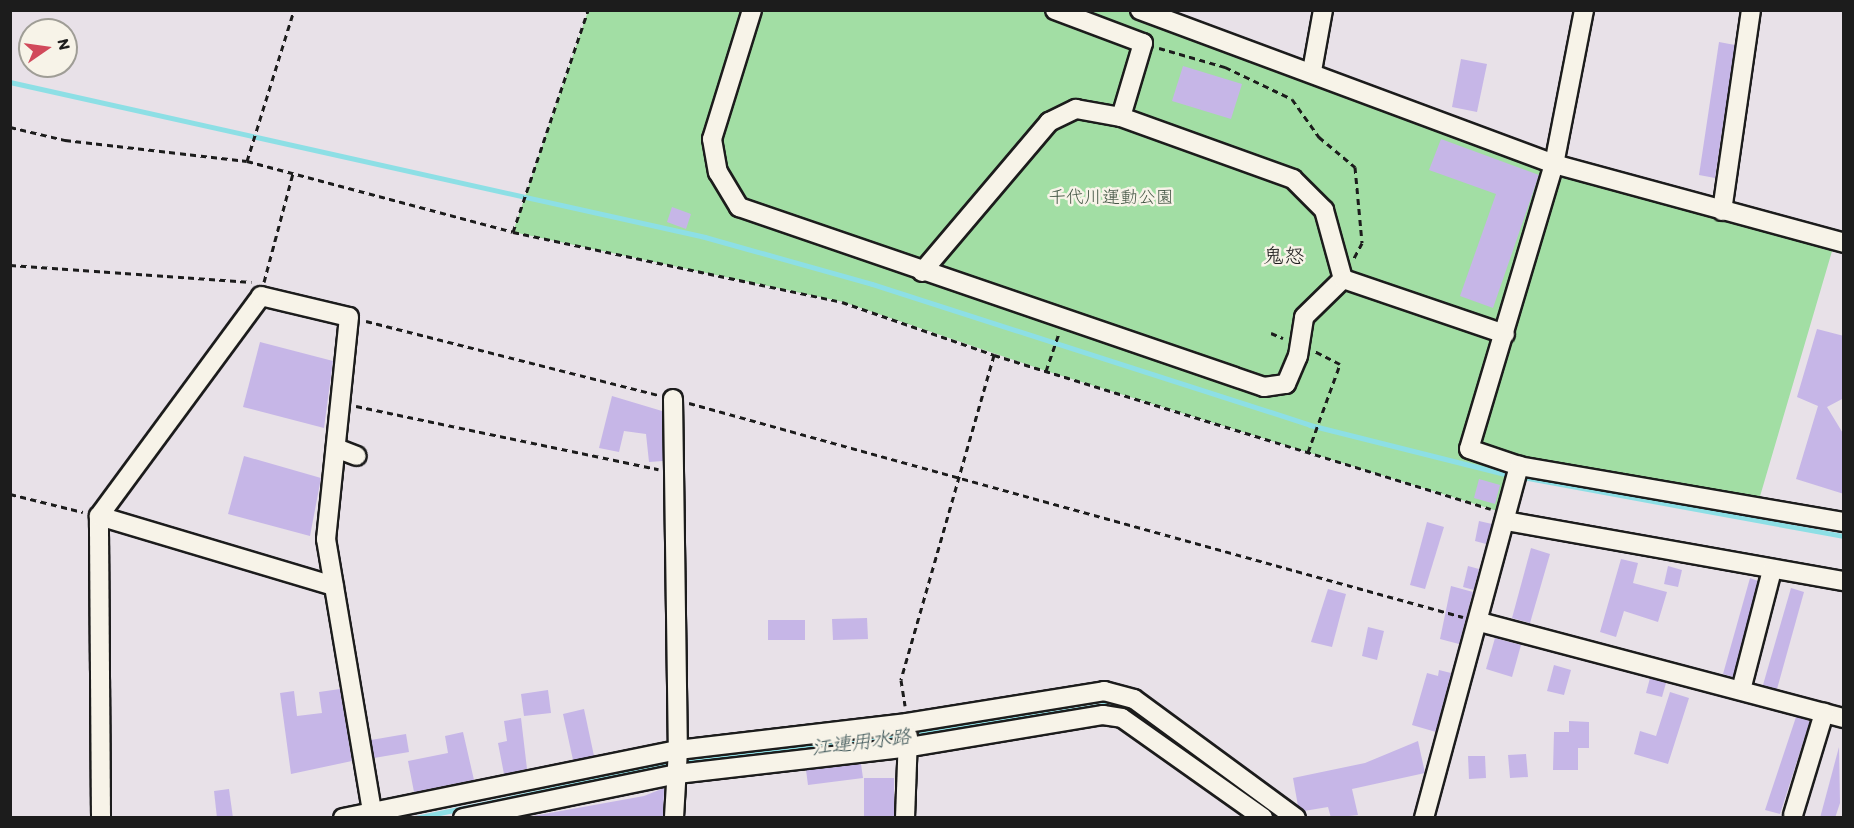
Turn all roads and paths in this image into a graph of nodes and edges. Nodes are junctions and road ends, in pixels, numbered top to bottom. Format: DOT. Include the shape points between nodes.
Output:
graph roads {
  1 [pos="294,10"];
  2 [pos="588,10"];
  3 [pos="752,10"];
  4 [pos="1055,10"];
  5 [pos="1140,10"];
  6 [pos="1323,10"];
  7 [pos="1584,10"];
  8 [pos="1751,10"];
  9 [pos="1143,43"];
  10 [pos="1312,71"];
  11 [pos="1121,117"];
  12 [pos="10,127"];
  13 [pos="247,161"];
  14 [pos="1554,164"];
  15 [pos="293,173"];
  16 [pos="1722,211"];
  17 [pos="513,232"];
  18 [pos="1844,243"];
  19 [pos="10,265"];
  20 [pos="922,272"];
  21 [pos="1343,279"];
  22 [pos="262,289"];
  23 [pos="350,317"];
  24 [pos="1063,320"];
  25 [pos="1271,333"];
  26 [pos="1504,334"];
  27 [pos="1299,344"];
  28 [pos="994,355"];
  29 [pos="1046,371"];
  30 [pos="673,399"];
  31 [pos="340,403"];
  32 [pos="336,448"];
  33 [pos="1308,452"];
  34 [pos="357,456"];
  35 [pos="1519,466"];
  36 [pos="674,473"];
  37 [pos="959,480"];
  38 [pos="10,494"];
  39 [pos="99,516"];
  40 [pos="1507,517"];
  41 [pos="1844,522"];
  42 [pos="1772,570"];
  43 [pos="1844,581"];
  44 [pos="334,586"];
  45 [pos="1480,622"];
  46 [pos="1742,690"];
  47 [pos="1824,713"];
  48 [pos="1844,718"];
  49 [pos="1142,721"];
  50 [pos="907,723"];
  51 [pos="910,747"];
  52 [pos="678,750"];
  53 [pos="677,774"];
  54 [pos="514,783"];
  55 [pos="519,807"];
  56 [pos="373,815"];
  57 [pos="1793,815"];
  58 [pos="101,818"];
  59 [pos="343,818"];
  60 [pos="463,818"];
  61 [pos="674,818"];
  62 [pos="905,818"];
  63 [pos="1263,818"];
  64 [pos="1296,818"];
  65 [pos="1424,818"];
  1 -- 13 [label="path"];
  2 -- 17 [label="path"];
  3 -- 20 [label="street" via="712,139 718,172 739,207"];
  4 -- 9 [label="street"];
  5 -- 10 [label="street"];
  6 -- 10 [label="street"];
  7 -- 14 [label="street"];
  8 -- 16 [label="street"];
  9 -- 11 [label="street"];
  9 -- 21 [label="path" via="1225,67 1292,99 1319,138 1355,167 1362,243"];
  10 -- 14 [label="street"];
  11 -- 20 [label="street" via="1076,109 1049,122"];
  11 -- 21 [label="street" via="1293,179 1324,210"];
  12 -- 13 [label="path" via="64,140"];
  13 -- 15 [label="path"];
  14 -- 16 [label="street"];
  14 -- 26 [label="street"];
  15 -- 17 [label="path"];
  15 -- 22 [label="path"];
  16 -- 18 [label="street"];
  17 -- 28 [label="path" via="843,302"];
  19 -- 22 [label="path"];
  20 -- 24 [label="street"];
  21 -- 26 [label="street"];
  21 -- 27 [label="street" via="1304,317"];
  22 -- 23 [label="street"];
  22 -- 39 [label="street"];
  23 -- 30 [label="path"];
  23 -- 31 [label="street"];
  24 -- 27 [label="street" via="1264,387 1286,384"];
  24 -- 29 [label="path"];
  25 -- 27 [label="path"];
  26 -- 35 [label="street" via="1469,449"];
  27 -- 33 [label="path" via="1341,364"];
  28 -- 29 [label="path"];
  28 -- 37 [label="path"];
  29 -- 33 [label="path"];
  30 -- 36 [label="street"];
  30 -- 37 [label="path"];
  31 -- 32 [label="street"];
  31 -- 36 [label="path"];
  32 -- 34 [label="street"];
  32 -- 44 [label="street" via="326,539"];
  33 -- 40 [label="path"];
  35 -- 40 [label="street"];
  35 -- 41 [label="street"];
  36 -- 52 [label="street"];
  37 -- 45 [label="path"];
  37 -- 50 [label="path" via="901,680"];
  38 -- 39 [label="path"];
  39 -- 44 [label="street"];
  39 -- 58 [label="street"];
  40 -- 42 [label="street"];
  40 -- 45 [label="street"];
  42 -- 43 [label="street"];
  42 -- 46 [label="street"];
  44 -- 56 [label="street"];
  45 -- 46 [label="street"];
  45 -- 65 [label="street"];
  46 -- 47 [label="street"];
  47 -- 48 [label="street"];
  47 -- 57 [label="street"];
  49 -- 50 [label="street" via="1134,699 1104,691"];
  49 -- 51 [label="street" via="1103,715"];
  49 -- 63 [label="street"];
  49 -- 64 [label="street"];
  50 -- 51 [label="street"];
  50 -- 52 [label="street"];
  51 -- 53 [label="street"];
  51 -- 62 [label="street"];
  52 -- 53 [label="street"];
  52 -- 54 [label="street"];
  53 -- 55 [label="street"];
  53 -- 61 [label="street"];
  54 -- 55 [label="street"];
  54 -- 56 [label="street"];
  55 -- 60 [label="street"];
  56 -- 59 [label="street"];
}
